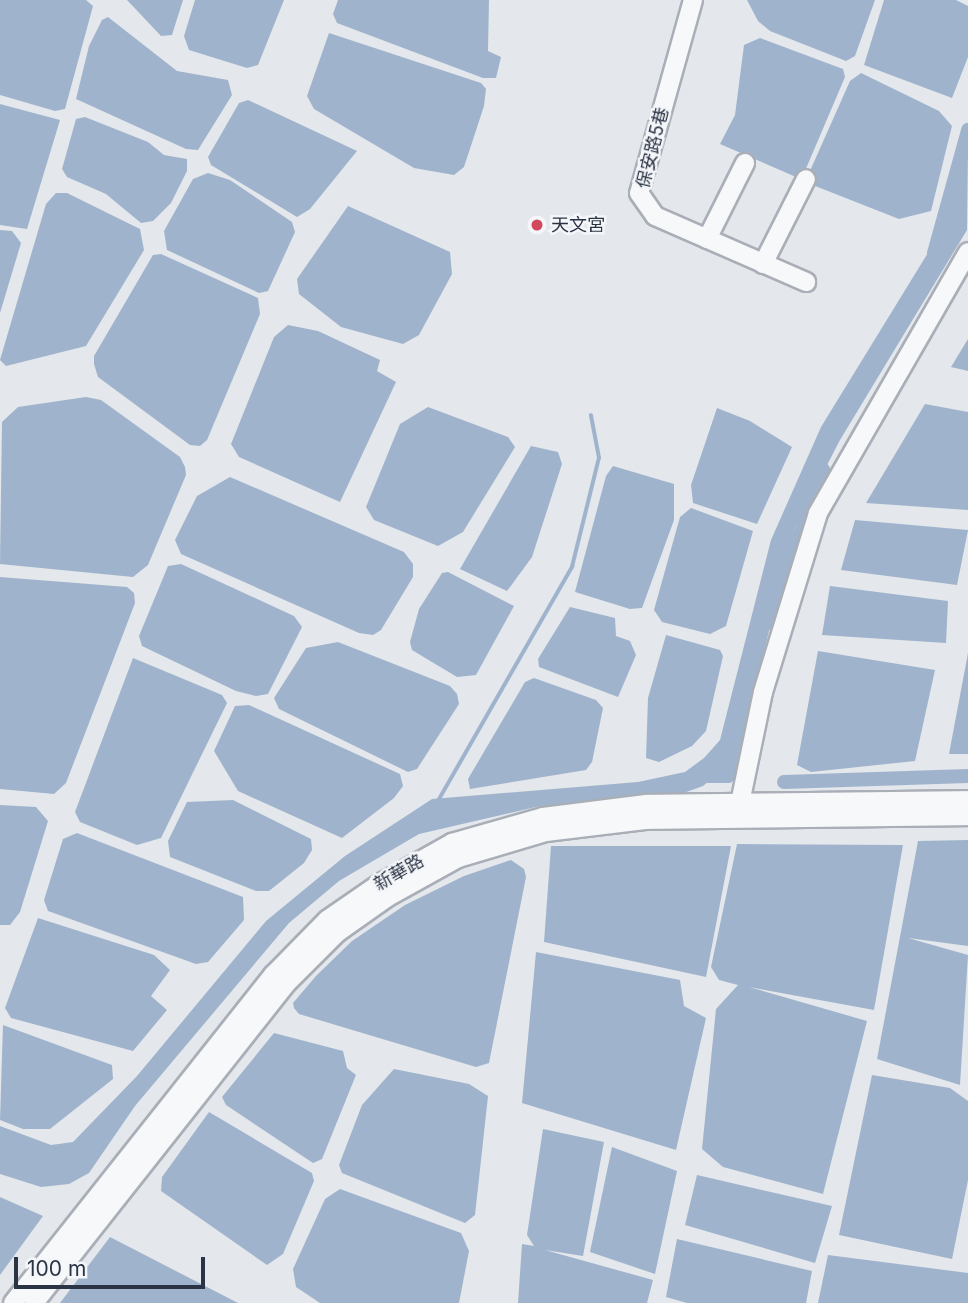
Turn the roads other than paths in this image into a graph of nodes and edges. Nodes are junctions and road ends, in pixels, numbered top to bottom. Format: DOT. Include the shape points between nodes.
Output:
graph roads {
  1 [pos="693,0"];
  2 [pos="745,163"];
  3 [pos="806,179"];
  4 [pos="707,239"];
  5 [pos="968,252"];
  6 [pos="763,264"];
  7 [pos="806,282"];
  8 [pos="968,800"];
  9 [pos="740,803"];
  10 [pos="968,816"];
  11 [pos="13,1303"];
  12 [pos="34,1303"];
  1 -- 4 [label="street, 保安路5巷" via="639,193 655,216"];
  2 -- 4 [label="street"];
  3 -- 6 [label="street"];
  4 -- 6 [label="street, 保安路5巷"];
  5 -- 9 [label="street" via="818,513 763,692"];
  6 -- 7 [label="street, 保安路5巷"];
  8 -- 9 [label="street, 新華路"];
  9 -- 11 [label="street, 新華路" via="646,804 543,817 452,843 379,884 327,920 273,975"];
  10 -- 12 [label="street, 新華路" via="647,820 546,832 458,858 388,897 337,933 285,985"];
}
